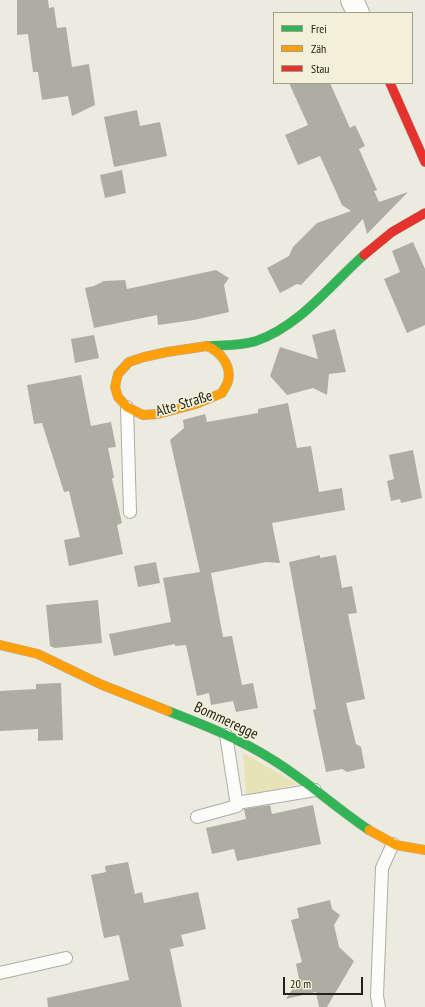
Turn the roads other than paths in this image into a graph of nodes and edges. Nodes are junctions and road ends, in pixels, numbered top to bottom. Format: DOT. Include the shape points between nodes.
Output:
graph roads {
  1 [pos="352,0"];
  2 [pos="358,12"];
  3 [pos="390,84"];
  4 [pos="425,162"];
  5 [pos="425,213"];
  6 [pos="207,346"];
  7 [pos="127,407"];
  8 [pos="130,512"];
  9 [pos="0,645"];
  10 [pos="226,735"];
  11 [pos="315,790"];
  12 [pos="237,803"];
  13 [pos="197,817"];
  14 [pos="393,844"];
  15 [pos="425,850"];
  16 [pos="66,958"];
  17 [pos="0,973"];
  18 [pos="379,1007"];
  1 -- 2 [label="street"];
  3 -- 4 [label="street"];
  5 -- 6 [label="street" via="410,220 374,246 302,314 280,330 254,341"];
  6 -- 7 [label="street" via="167,352 129,362 118,374 115,387 118,397"];
  6 -- 7 [label="street, Alte Straße" via="215,349 228,370 228,381 222,393 196,404 158,414 143,415"];
  7 -- 8 [label="lane"];
  9 -- 10 [label="street, Bommeregge" via="38,654 100,684"];
  10 -- 11 [label="street, Bommeregge" via="272,759"];
  10 -- 12 [label="lane"];
  11 -- 12 [label="lane"];
  11 -- 14 [label="street, Bommeregge" via="353,819"];
  12 -- 13 [label="lane" via="237,806"];
  14 -- 15 [label="street, Bommeregge"];
  14 -- 18 [label="lane" via="382,868 377,996"];
  16 -- 17 [label="lane"];
}
